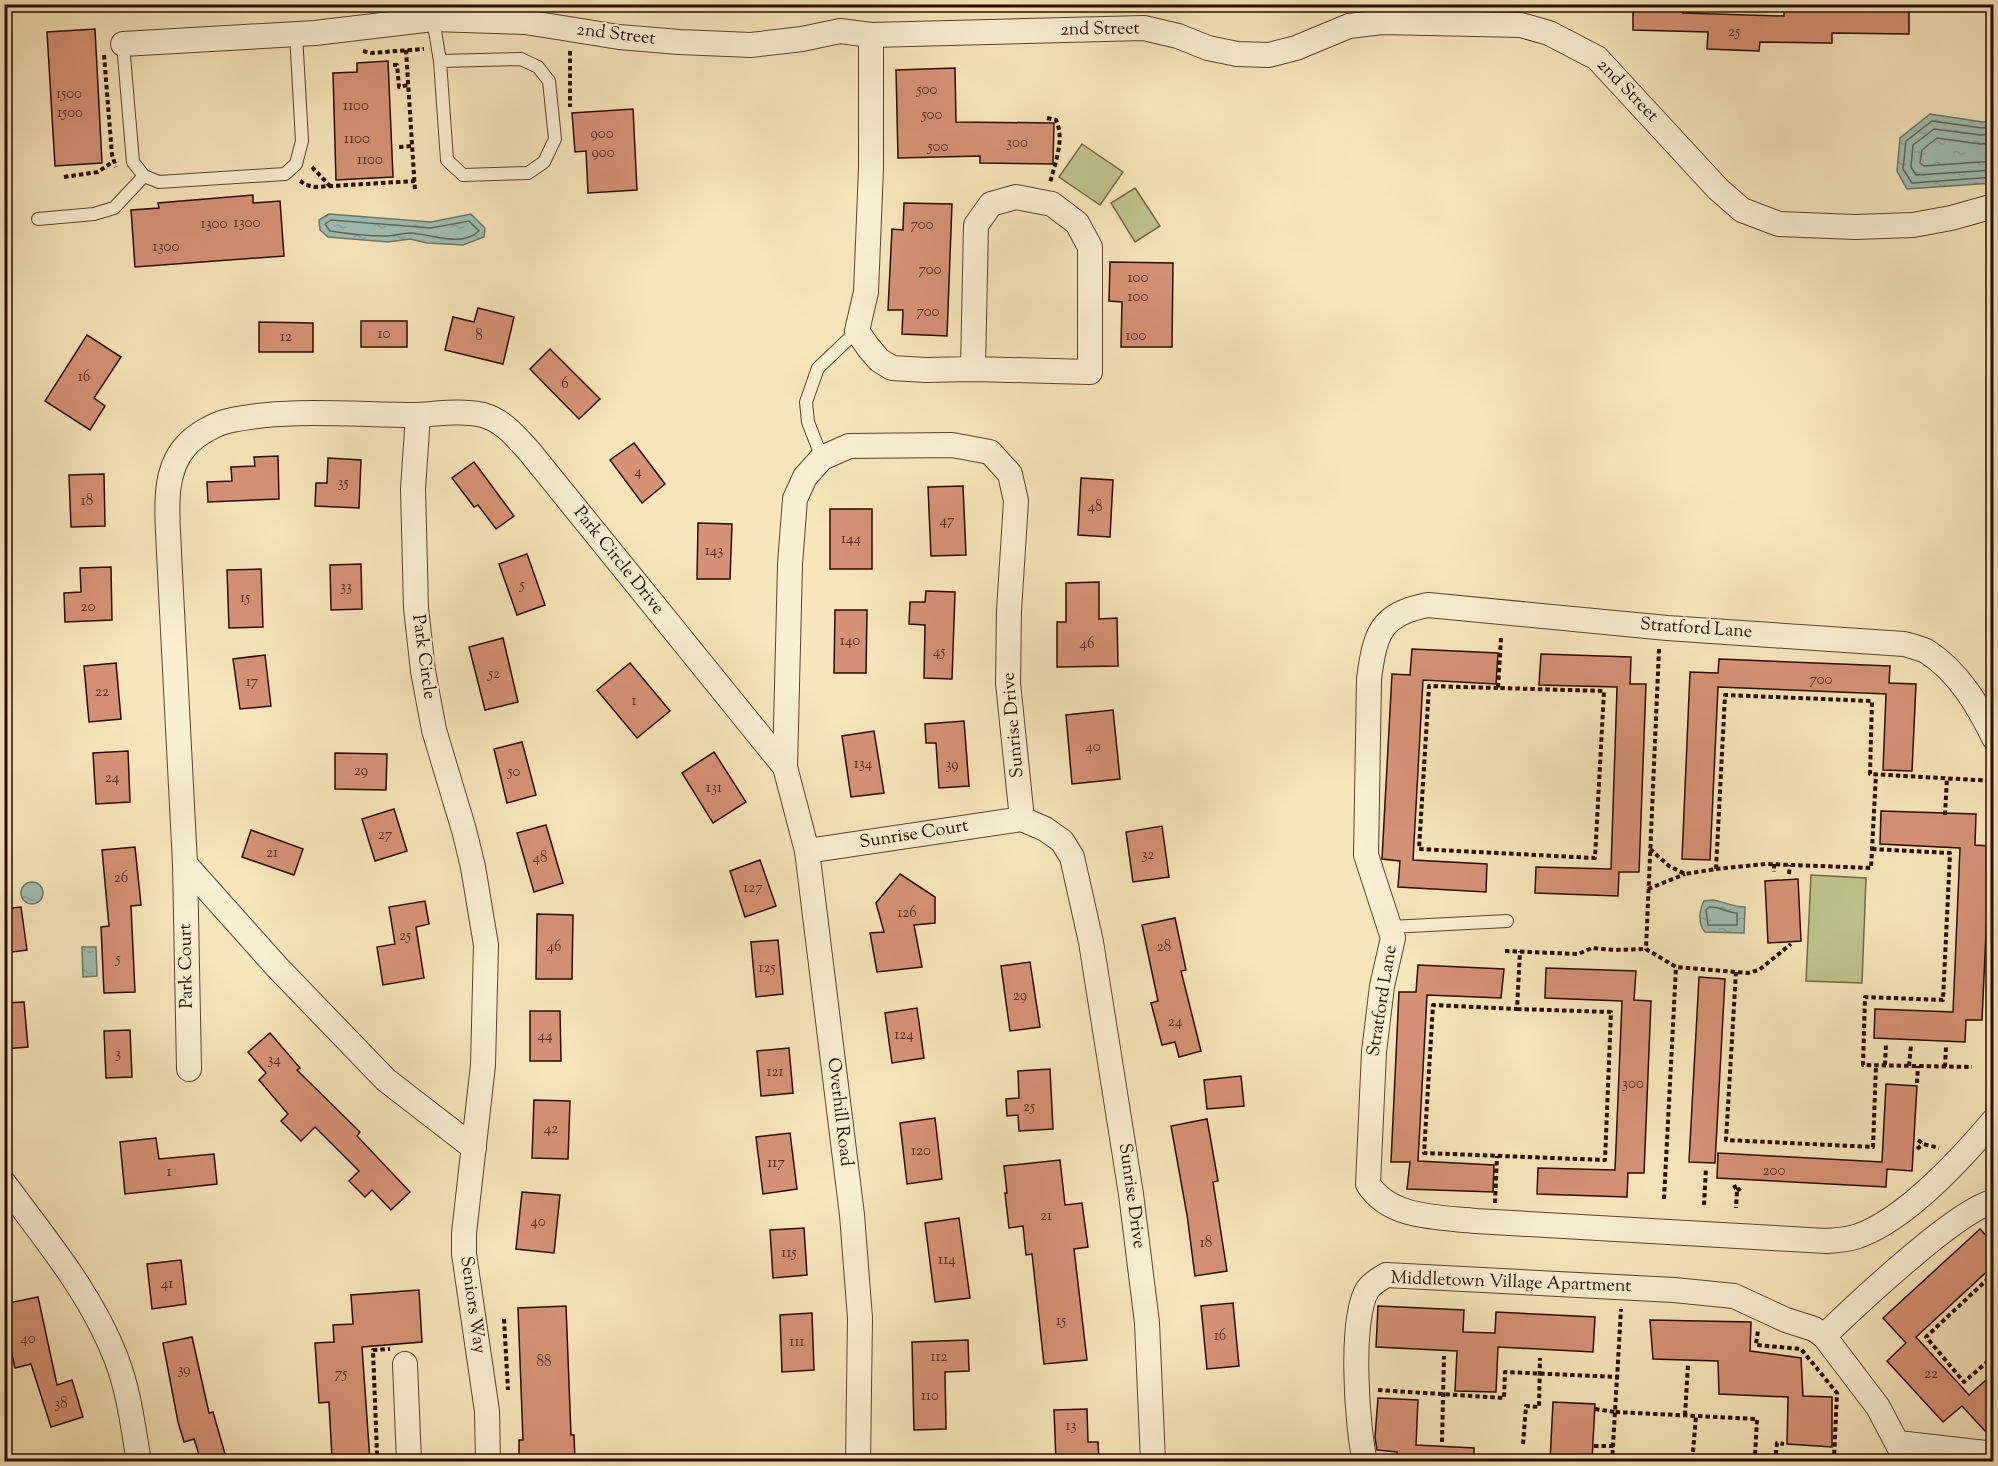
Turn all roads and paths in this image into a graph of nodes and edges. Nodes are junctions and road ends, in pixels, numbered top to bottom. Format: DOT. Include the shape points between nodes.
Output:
graph roads {
  1 [pos="433,19"];
  2 [pos="296,34"];
  3 [pos="871,34"];
  4 [pos="570,41"];
  5 [pos="114,48"];
  6 [pos="406,51"];
  7 [pos="440,61"];
  8 [pos="393,65"];
  9 [pos="408,86"];
  10 [pos="570,107"];
  11 [pos="1047,118"];
  12 [pos="412,146"];
  13 [pos="399,147"];
  14 [pos="114,161"];
  15 [pos="312,167"];
  16 [pos="117,170"];
  17 [pos="144,176"];
  18 [pos="64,177"];
  19 [pos="300,181"];
  20 [pos="415,181"];
  21 [pos="330,186"];
  22 [pos="1048,188"];
  23 [pos="415,191"];
  24 [pos="1994,206"];
  25 [pos="38,219"];
  26 [pos="857,330"];
  27 [pos="974,369"];
  28 [pos="418,415"];
  29 [pos="822,458"];
  30 [pos="1502,638"];
  31 [pos="1659,642"];
  32 [pos="1498,688"];
  33 [pos="1994,738"];
  34 [pos="785,767"];
  35 [pos="1876,774"];
  36 [pos="1947,778"];
  37 [pos="1994,781"];
  38 [pos="1945,815"];
  39 [pos="1022,819"];
  40 [pos="1650,849"];
  41 [pos="1872,849"];
  42 [pos="807,851"];
  43 [pos="185,864"];
  44 [pos="1774,864"];
  45 [pos="1790,865"];
  46 [pos="1716,869"];
  47 [pos="1774,872"];
  48 [pos="1686,874"];
  49 [pos="1789,874"];
  50 [pos="1648,889"];
  51 [pos="1507,921"];
  52 [pos="1390,927"];
  53 [pos="1791,944"];
  54 [pos="1646,949"];
  55 [pos="1504,951"];
  56 [pos="1520,951"];
  57 [pos="1676,967"];
  58 [pos="1736,972"];
  59 [pos="1518,1009"];
  60 [pos="1886,1043"];
  61 [pos="1911,1045"];
  62 [pos="1946,1047"];
  63 [pos="1876,1065"];
  64 [pos="1885,1065"];
  65 [pos="1909,1066"];
  66 [pos="1918,1066"];
  67 [pos="1945,1067"];
  68 [pos="1972,1067"];
  69 [pos="189,1069"];
  70 [pos="1917,1083"];
  71 [pos="1994,1120"];
  72 [pos="1918,1140"];
  73 [pos="1923,1144"];
  74 [pos="474,1148"];
  75 [pos="1917,1149"];
  76 [pos="1945,1149"];
  77 [pos="1497,1156"];
  78 [pos="1707,1168"];
  79 [pos="4,1183"];
  80 [pos="1734,1185"];
  81 [pos="1742,1187"];
  82 [pos="1737,1191"];
  83 [pos="1664,1199"];
  84 [pos="1994,1202"];
  85 [pos="1704,1205"];
  86 [pos="1736,1208"];
  87 [pos="1495,1210"];
  88 [pos="1994,1273"];
  89 [pos="1632,1309"];
  90 [pos="1755,1320"];
  91 [pos="1824,1336"];
  92 [pos="399,1356"];
  93 [pos="1444,1356"];
  94 [pos="1994,1356"];
  95 [pos="1540,1358"];
  96 [pos="1688,1364"];
  97 [pos="1540,1373"];
  98 [pos="1617,1377"];
  99 [pos="1375,1390"];
  100 [pos="1443,1395"];
  101 [pos="1595,1409"];
  102 [pos="1615,1412"];
  103 [pos="1685,1415"];
  104 [pos="1696,1416"];
  105 [pos="1442,1442"];
  106 [pos="1784,1443"];
  107 [pos="1523,1444"];
  108 [pos="1594,1446"];
  109 [pos="1613,1446"];
  110 [pos="1693,1452"];
  111 [pos="1902,1452"];
  112 [pos="1994,1454"];
  113 [pos="1775,1459"];
  114 [pos="1834,1459"];
  115 [pos="139,1461"];
  116 [pos="380,1461"];
  117 [pos="410,1461"];
  118 [pos="488,1461"];
  119 [pos="858,1461"];
  120 [pos="1153,1461"];
  121 [pos="1365,1461"];
  122 [pos="1612,1461"];
  123 [pos="1856,1461"];
  1 -- 2 [label="street, 2nd Street"];
  1 -- 3 [label="street, 2nd Street" via="525,22 619,37 751,45 840,31"];
  1 -- 7 [label="lane"];
  2 -- 5 [label="street, 2nd Street"];
  2 -- 17 [label="lane" via="302,141 296,164 285,174 159,182"];
  3 -- 24 [label="street, 2nd Street" via="1144,28 1208,48 1269,55 1348,26 1382,22 1521,25 1549,33 1597,58 1742,210 1779,224 1855,227 1913,225"];
  3 -- 26 [label="street" via="866,292"];
  4 -- 10 [label="path"];
  5 -- 14 [label="path"];
  5 -- 17 [label="lane" via="133,162"];
  6 -- 9 [label="path"];
  7 -- 7 [label="lane" via="447,160 463,174 528,173 544,162 555,139 549,81 538,67 521,59"];
  8 -- 9 [label="path" via="397,65 399,87"];
  9 -- 12 [label="path"];
  11 -- 22 [label="path" via="1056,120 1059,127 1059,151"];
  12 -- 13 [label="path"];
  12 -- 20 [label="path"];
  14 -- 16 [label="path"];
  14 -- 18 [label="path" via="98,172"];
  15 -- 21 [label="path"];
  17 -- 25 [label="lane" via="114,208 94,214"];
  19 -- 21 [label="path"];
  20 -- 21 [label="path"];
  20 -- 23 [label="path"];
  26 -- 27 [label="street" via="879,360 892,368"];
  26 -- 29 [label="lane" via="818,368 806,402 808,422"];
  27 -- 27 [label="street" via="976,225 991,204 1016,197 1052,204 1077,223 1090,247 1090,372"];
  28 -- 34 [label="street, Park Circle Drive" via="482,415 508,428"];
  28 -- 43 [label="street" via="283,414 230,420 201,433 184,447 169,482 169,553"];
  28 -- 74 [label="street, Park Circle" via="413,489 416,608 423,671 434,730 464,830 486,945 483,1065"];
  29 -- 34 [label="street, Sunrise Drive" via="805,477 795,499"];
  29 -- 39 [label="street, Sunrise Drive" via="849,446 952,445 990,452 1010,474 1016,501 1008,683"];
  30 -- 32 [label="path"];
  31 -- 40 [label="path"];
  32 -- 32 [label="path" via="1429,686 1419,849 1595,858 1604,691"];
  33 -- 52 [label="street, Stratford Lane" via="1957,676 1925,651 1904,644 1667,628 1428,605 1410,609 1392,617 1382,630 1373,650 1369,679 1366,855"];
  34 -- 42 [label="street, Overhill Road"];
  35 -- 36 [label="path"];
  35 -- 41 [label="path"];
  35 -- 46 [label="path" via="1870,774 1872,701 1725,695"];
  36 -- 37 [label="path"];
  36 -- 38 [label="path"];
  39 -- 42 [label="street, Sunrise Court"];
  39 -- 120 [label="street, Sunrise Drive" via="1062,841 1072,857 1091,942 1133,1206 1147,1323"];
  40 -- 48 [label="path" via="1669,866"];
  40 -- 50 [label="path"];
  41 -- 45 [label="path" via="1871,868"];
  41 -- 63 [label="path" via="1950,853 1943,1000 1865,997 1863,1065"];
  42 -- 119 [label="street, Overhill Road" via="852,1215 860,1318"];
  43 -- 69 [label="street, Park Court"];
  43 -- 74 [label="street" via="386,1080"];
  44 -- 45 [label="path"];
  44 -- 46 [label="path"];
  44 -- 47 [label="path"];
  45 -- 49 [label="path"];
  46 -- 48 [label="path"];
  48 -- 50 [label="path"];
  50 -- 54 [label="path"];
  51 -- 52 [label="lane"];
  52 -- 71 [label="street, Stratford Lane" via="1393,938 1374,1052 1368,1184 1386,1204 1397,1208 1476,1221 1836,1240 1867,1232 1918,1198 1964,1156"];
  53 -- 58 [label="path" via="1760,970"];
  54 -- 56 [label="path" via="1592,948 1578,954"];
  54 -- 57 [label="path"];
  55 -- 56 [label="path"];
  56 -- 59 [label="path"];
  57 -- 58 [label="path"];
  57 -- 83 [label="path"];
  58 -- 63 [label="path" via="1726,1140 1873,1147"];
  59 -- 77 [label="path" via="1433,1005 1424,1153"];
  59 -- 77 [label="path" via="1611,1012 1605,1160"];
  60 -- 64 [label="path"];
  61 -- 65 [label="path"];
  62 -- 67 [label="path"];
  63 -- 64 [label="path"];
  64 -- 65 [label="path"];
  65 -- 66 [label="path"];
  66 -- 67 [label="path"];
  66 -- 70 [label="path"];
  67 -- 68 [label="path"];
  72 -- 73 [label="path"];
  73 -- 75 [label="path"];
  73 -- 76 [label="path"];
  74 -- 118 [label="street, Seniors Way" via="464,1254 487,1411"];
  77 -- 87 [label="path"];
  78 -- 85 [label="path"];
  79 -- 115 [label="street" via="82,1290 116,1358"];
  80 -- 82 [label="path"];
  81 -- 82 [label="path"];
  82 -- 86 [label="path"];
  84 -- 91 [label="street" via="1985,1202 1948,1227"];
  88 -- 94 [label="path" via="1926,1337 1964,1382"];
  89 -- 98 [label="path" via="1621,1308"];
  90 -- 114 [label="path" via="1756,1345 1801,1349 1837,1394"];
  91 -- 111 [label="street, Middletown Village Apartment" via="1878,1407"];
  91 -- 121 [label="street, Middletown Village Apartment" via="1734,1296 1386,1275 1369,1287 1362,1301 1356,1362"];
  92 -- 116 [label="path" via="373,1350"];
  92 -- 117 [label="street"];
  93 -- 100 [label="path"];
  95 -- 97 [label="path"];
  96 -- 103 [label="path"];
  97 -- 98 [label="path"];
  97 -- 100 [label="path" via="1505,1372 1504,1398"];
  97 -- 107 [label="path" via="1539,1407 1526,1406"];
  98 -- 102 [label="path"];
  99 -- 100 [label="path"];
  100 -- 105 [label="path"];
  101 -- 102 [label="path"];
  102 -- 103 [label="path"];
  102 -- 109 [label="path"];
  103 -- 104 [label="path"];
  104 -- 110 [label="path"];
  104 -- 113 [label="path" via="1756,1419 1755,1456"];
  106 -- 113 [label="path" via="1777,1443"];
  108 -- 109 [label="path"];
  109 -- 122 [label="path"];
  111 -- 112 [label="street, Middletown Village Apartment"];
  113 -- 114 [label="path"];
  114 -- 123 [label="path"];
}
